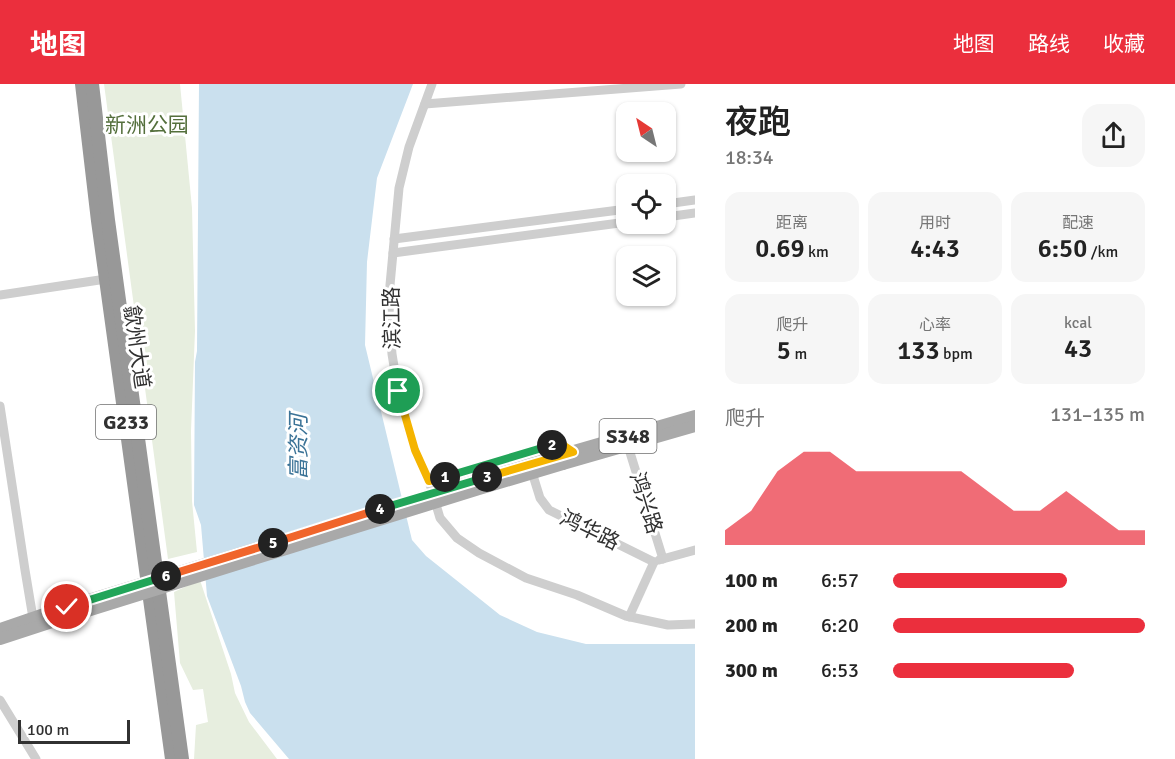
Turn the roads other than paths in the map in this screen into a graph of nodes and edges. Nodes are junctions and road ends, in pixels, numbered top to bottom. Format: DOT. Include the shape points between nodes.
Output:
graph roads {
  1 [pos="82,84"];
  2 [pos="92,84"];
  3 [pos="432,84"];
  4 [pos="681,84"];
  5 [pos="425,104"];
  6 [pos="695,200"];
  7 [pos="676,203"];
  8 [pos="616,210"];
  9 [pos="695,213"];
  10 [pos="676,216"];
  11 [pos="616,223"];
  12 [pos="394,239"];
  13 [pos="393,253"];
  14 [pos="106,279"];
  15 [pos="0,295"];
  16 [pos="0,406"];
  17 [pos="695,417"];
  18 [pos="695,426"];
  19 [pos="628,446"];
  20 [pos="526,453"];
  21 [pos="566,457"];
  22 [pos="429,481"];
  23 [pos="695,550"];
  24 [pos="659,561"];
  25 [pos="51,617"];
  26 [pos="629,617"];
  27 [pos="33,618"];
  28 [pos="695,624"];
  29 [pos="0,629"];
  30 [pos="0,639"];
  31 [pos="0,700"];
  32 [pos="36,759"];
  33 [pos="172,759"];
  34 [pos="182,759"];
  1 -- 14 [label="highway, 歙州大道 / G233"];
  2 -- 34 [label="highway, 歙州大道 / G233"];
  3 -- 5 [label="street, 滨江路"];
  4 -- 5 [label="street"];
  5 -- 12 [label="street, 滨江路" via="399,188"];
  6 -- 7 [label="street"];
  8 -- 12 [label="street"];
  9 -- 10 [label="street"];
  11 -- 13 [label="street"];
  12 -- 13 [label="street, 滨江路"];
  13 -- 22 [label="street, 滨江路" via="389,319 394,372 408,430"];
  14 -- 15 [label="street"];
  14 -- 33 [label="highway, 歙州大道 / G233"];
  16 -- 27 [label="street"];
  17 -- 21 [label="main road, S348"];
  18 -- 19 [label="main road, S348"];
  19 -- 21 [label="main road, S348"];
  19 -- 24 [label="street, 鸿兴路"];
  20 -- 21 [label="street" via="560,443"];
  20 -- 22 [label="street"];
  20 -- 24 [label="street, 鸿华路" via="540,498 549,510"];
  21 -- 25 [label="main road, S348, bridge" via="468,492"];
  22 -- 26 [label="street, 滨江路" via="440,518 479,553 526,578"];
  23 -- 24 [label="street"];
  24 -- 26 [label="street, 鸿兴路"];
  25 -- 27 [label="main road, S348"];
  25 -- 30 [label="main road, S348"];
  26 -- 28 [label="street, 滨江路" via="668,625"];
  27 -- 29 [label="main road, S348"];
  31 -- 32 [label="street"];
}
